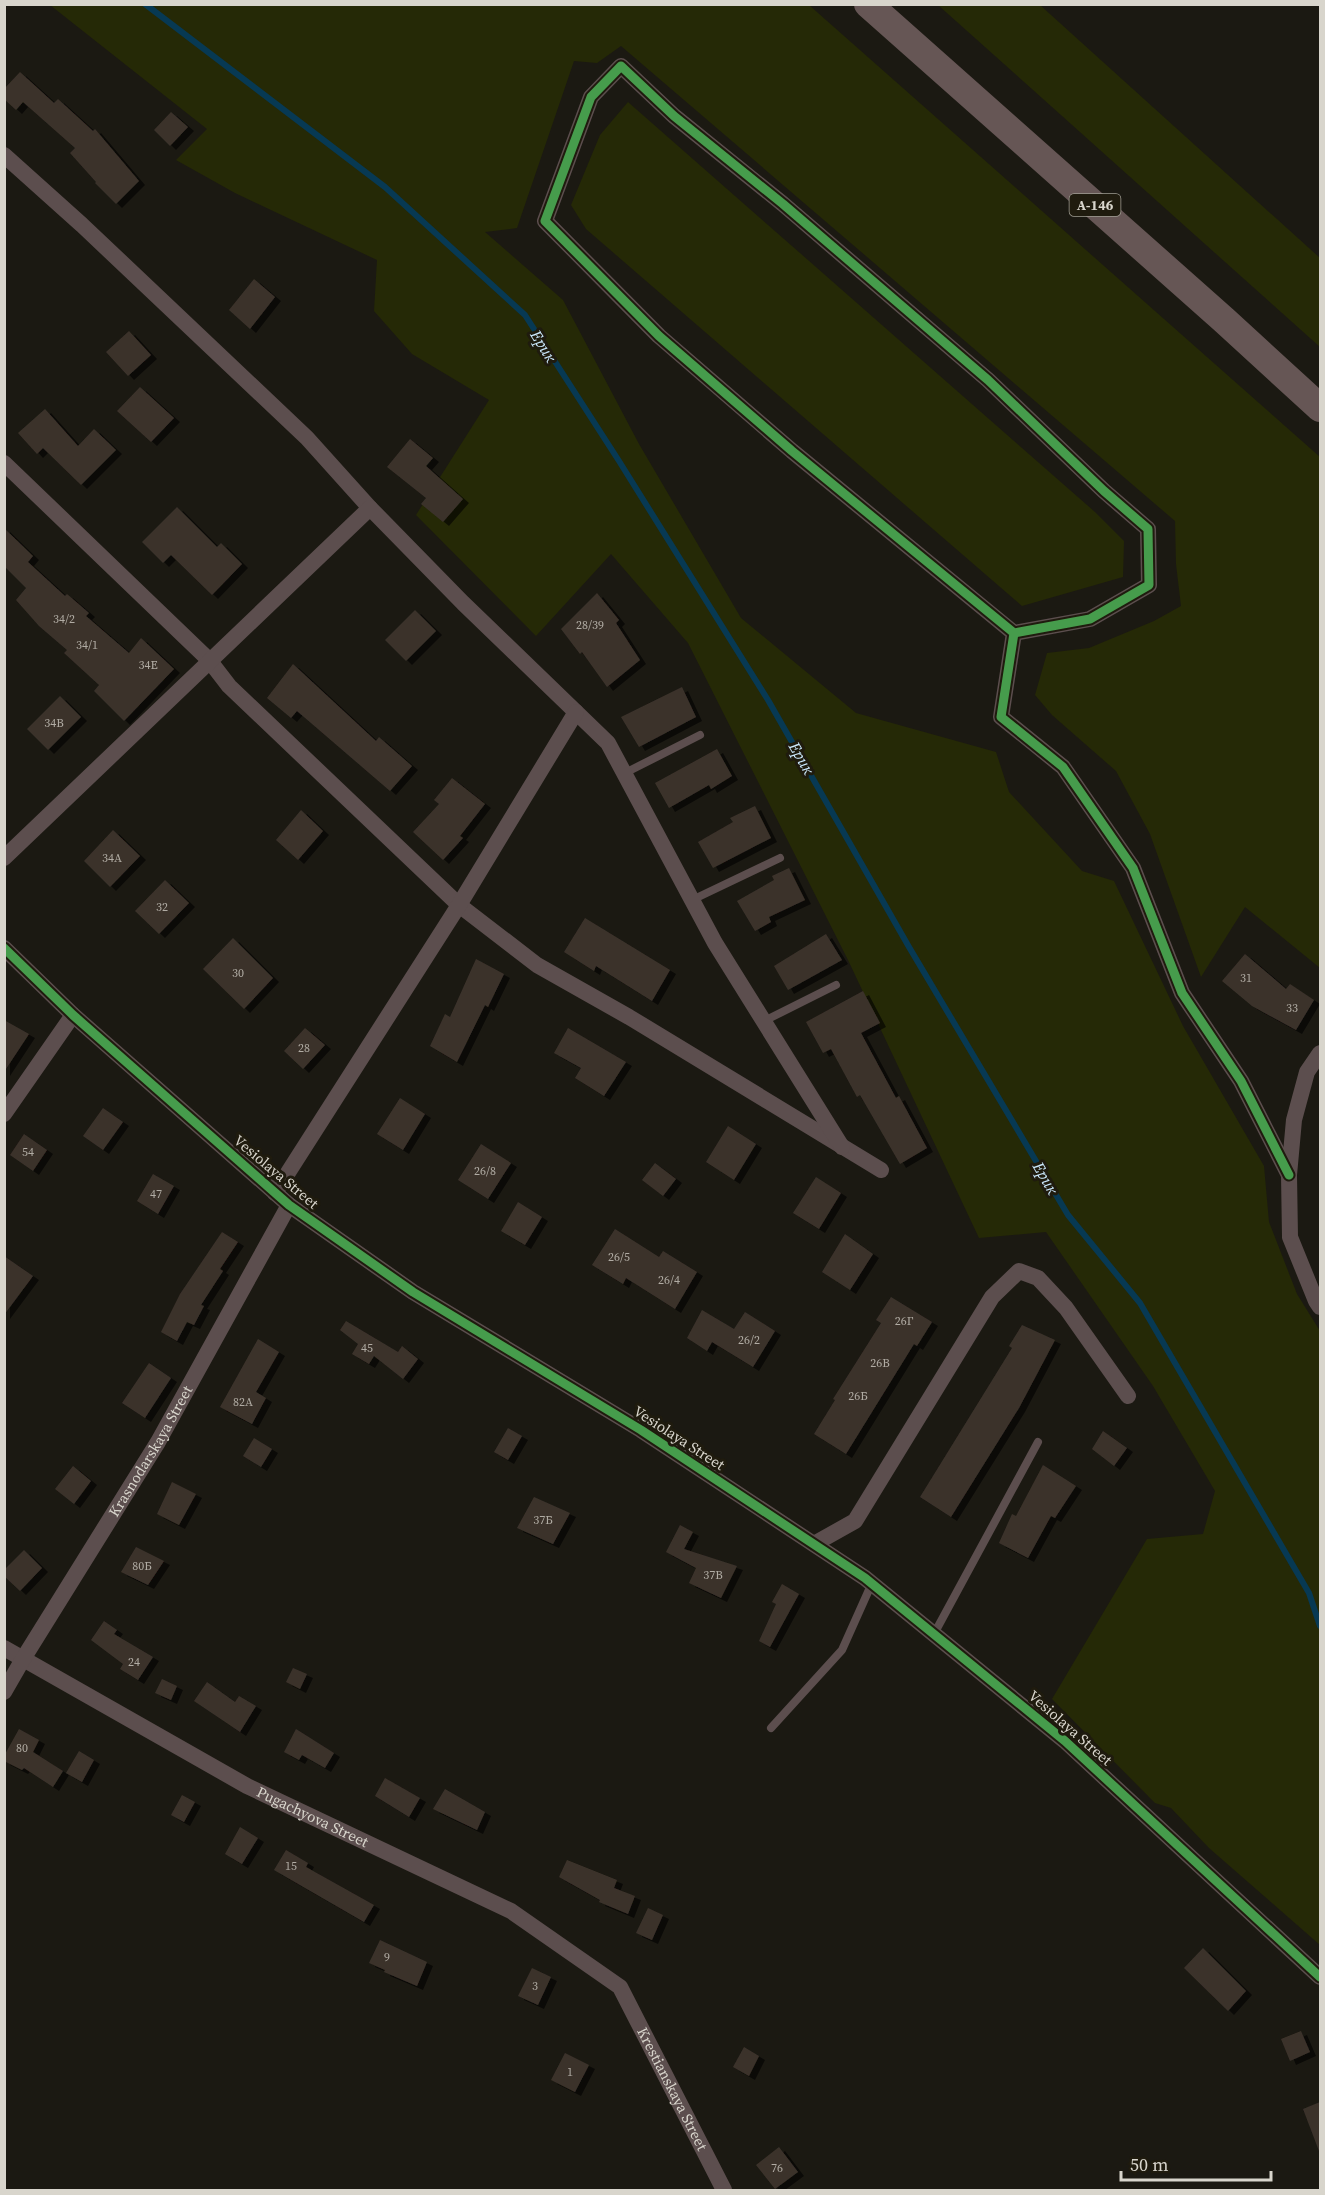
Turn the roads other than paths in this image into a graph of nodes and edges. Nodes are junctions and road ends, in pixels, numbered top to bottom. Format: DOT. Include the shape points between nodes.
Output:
graph roads {
  1 [pos="868,4"];
  2 [pos="4,155"];
  3 [pos="1320,408"];
  4 [pos="4,463"];
  5 [pos="370,508"];
  6 [pos="1014,633"];
  7 [pos="209,660"];
  8 [pos="576,712"];
  9 [pos="700,735"];
  10 [pos="623,775"];
  11 [pos="4,858"];
  12 [pos="780,858"];
  13 [pos="692,900"];
  14 [pos="459,905"];
  15 [pos="4,948"];
  16 [pos="836,985"];
  17 [pos="73,1015"];
  18 [pos="764,1022"];
  19 [pos="1320,1053"];
  20 [pos="4,1114"];
  21 [pos="842,1147"];
  22 [pos="881,1170"];
  23 [pos="1289,1175"];
  24 [pos="275,1193"];
  25 [pos="289,1205"];
  26 [pos="1320,1307"];
  27 [pos="1128,1396"];
  28 [pos="1038,1442"];
  29 [pos="814,1544"];
  30 [pos="872,1583"];
  31 [pos="934,1634"];
  32 [pos="4,1648"];
  33 [pos="22,1659"];
  34 [pos="4,1692"];
  35 [pos="771,1728"];
  36 [pos="1320,1977"];
  37 [pos="620,1987"];
  38 [pos="724,2190"];
  1 -- 3 [label="highway, А-146"];
  2 -- 5 [label="street" via="307,438"];
  4 -- 7 [label="street"];
  5 -- 7 [label="street"];
  5 -- 8 [label="street"];
  6 -- 6 [label="street" via="1090,619 1149,585 1148,529 988,380 674,116 621,66 591,97 545,221 668,344"];
  6 -- 23 [label="street" via="1001,717 1063,767 1133,868 1182,993 1241,1081"];
  7 -- 11 [label="street"];
  7 -- 14 [label="street" via="229,686"];
  8 -- 10 [label="street" via="608,743"];
  8 -- 14 [label="street"];
  9 -- 10 [label="lane"];
  10 -- 13 [label="street"];
  12 -- 13 [label="lane"];
  13 -- 18 [label="street"];
  14 -- 21 [label="street" via="537,964"];
  14 -- 24 [label="street"];
  15 -- 17 [label="street, Vesiolaya Street"];
  16 -- 18 [label="lane"];
  17 -- 20 [label="street"];
  17 -- 24 [label="street, Vesiolaya Street"];
  18 -- 21 [label="street"];
  19 -- 23 [label="street" via="1307,1072 1294,1120"];
  21 -- 22 [label="street"];
  23 -- 26 [label="street" via="1290,1237"];
  24 -- 25 [label="street, Vesiolaya Street"];
  25 -- 29 [label="street, Vesiolaya Street" via="413,1292 641,1430"];
  25 -- 33 [label="street, Krasnodarskaya Street" via="158,1442"];
  27 -- 29 [label="street" via="1066,1308 1038,1278 1019,1271 992,1297 855,1521"];
  28 -- 31 [label="lane"];
  29 -- 30 [label="street, Vesiolaya Street"];
  30 -- 31 [label="street, Vesiolaya Street"];
  30 -- 35 [label="lane" via="842,1650"];
  31 -- 36 [label="street, Vesiolaya Street" via="1065,1742"];
  32 -- 33 [label="street, Pugachyova Street"];
  33 -- 34 [label="street, Krasnodarskaya Street"];
  33 -- 37 [label="street, Pugachyova Street" via="247,1786 511,1911"];
  37 -- 38 [label="street, Krestianskaya Street"];
}
